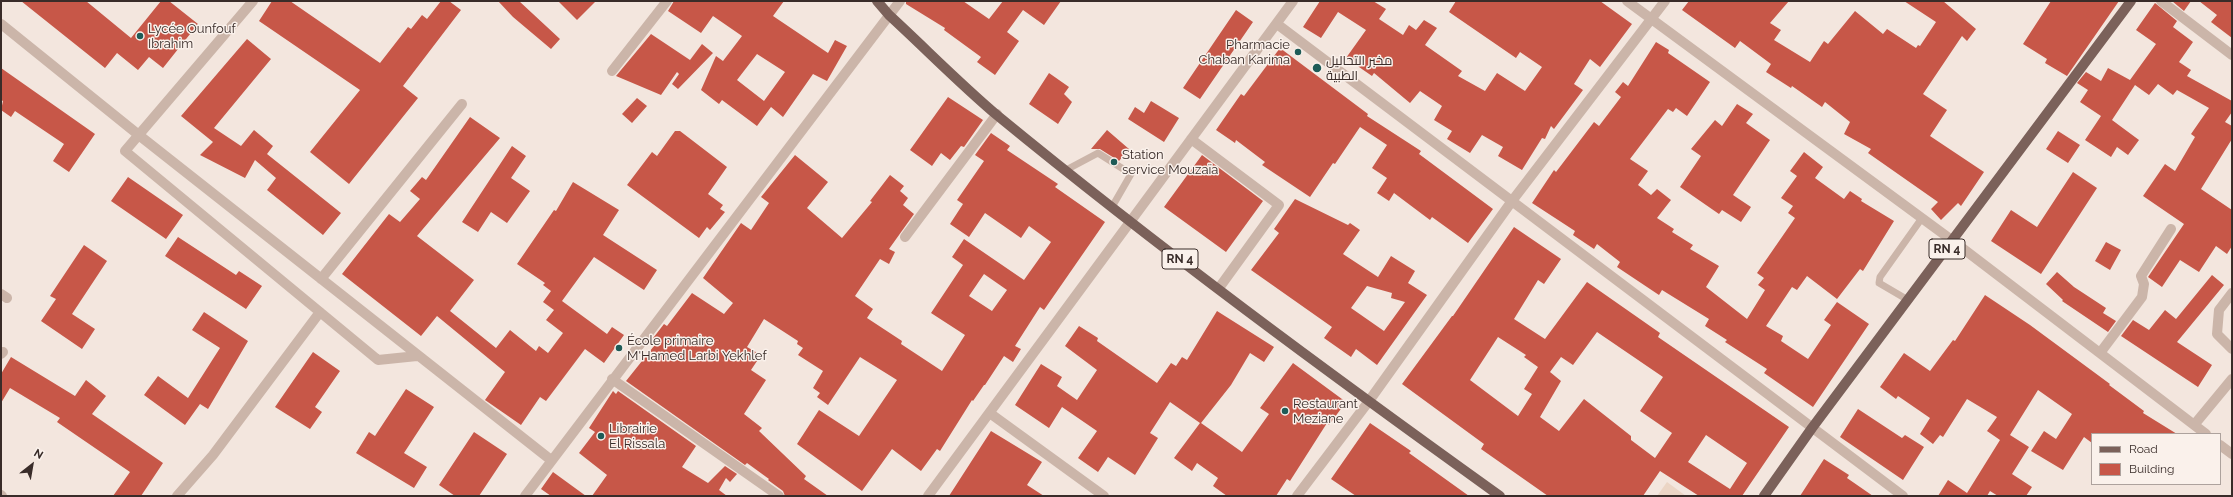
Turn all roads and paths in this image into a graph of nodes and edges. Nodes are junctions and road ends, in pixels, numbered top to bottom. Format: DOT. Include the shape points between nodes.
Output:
graph roads {
  1 [pos="253,1"];
  2 [pos="668,1"];
  3 [pos="877,1"];
  4 [pos="900,1"];
  5 [pos="1293,1"];
  6 [pos="1627,1"];
  7 [pos="1665,1"];
  8 [pos="2131,1"];
  9 [pos="2162,1"];
  10 [pos="889,15"];
  11 [pos="1652,19"];
  12 [pos="1,24"];
  13 [pos="1277,24"];
  14 [pos="2232,55"];
  15 [pos="612,71"];
  16 [pos="462,104"];
  17 [pos="997,114"];
  18 [pos="140,136"];
  19 [pos="1191,139"];
  20 [pos="1066,170"];
  21 [pos="1512,201"];
  22 [pos="1112,207"];
  23 [pos="1922,218"];
  24 [pos="1130,222"];
  25 [pos="2171,229"];
  26 [pos="905,236"];
  27 [pos="1953,241"];
  28 [pos="321,279"];
  29 [pos="1219,288"];
  30 [pos="2232,293"];
  31 [pos="1908,300"];
  32 [pos="320,312"];
  33 [pos="2232,349"];
  34 [pos="2100,353"];
  35 [pos="418,356"];
  36 [pos="612,379"];
  37 [pos="2232,379"];
  38 [pos="1369,401"];
  39 [pos="991,414"];
  40 [pos="2194,425"];
  41 [pos="1812,428"];
  42 [pos="2205,433"];
  43 [pos="2221,446"];
  44 [pos="2232,454"];
  45 [pos="551,460"];
  46 [pos="529,494"];
  47 [pos="177,496"];
  48 [pos="779,496"];
  49 [pos="928,496"];
  50 [pos="1104,496"];
  51 [pos="1297,496"];
  52 [pos="1500,496"];
  53 [pos="1764,496"];
  54 [pos="1903,496"];
  1 -- 18 [label="street"];
  2 -- 15 [label="street"];
  3 -- 10 [label="main road, RN 4"];
  4 -- 10 [label="street"];
  5 -- 13 [label="street"];
  6 -- 11 [label="street"];
  7 -- 11 [label="street"];
  8 -- 27 [label="main road, RN 4"];
  9 -- 14 [label="street"];
  10 -- 17 [label="main road, RN 4"];
  10 -- 36 [label="street"];
  11 -- 21 [label="street"];
  11 -- 23 [label="street"];
  12 -- 18 [label="street"];
  13 -- 19 [label="street"];
  13 -- 21 [label="street"];
  16 -- 28 [label="street"];
  17 -- 20 [label="main road, RN 4"];
  17 -- 26 [label="street"];
  18 -- 28 [label="street"];
  18 -- 32 [label="street" via="125,152"];
  19 -- 24 [label="street"];
  19 -- 29 [label="street" via="1279,205"];
  20 -- 22 [label="main road, RN 4"];
  20 -- 22 [label="lane" via="1098,153 1131,174"];
  21 -- 38 [label="street"];
  21 -- 41 [label="street"];
  22 -- 24 [label="main road, RN 4"];
  23 -- 27 [label="street"];
  23 -- 31 [label="lane" via="1880,277 1879,283"];
  24 -- 29 [label="main road, RN 4"];
  24 -- 39 [label="street"];
  25 -- 34 [label="street" via="2142,276 2142,297"];
  27 -- 31 [label="main road, RN 4"];
  27 -- 34 [label="street"];
  28 -- 35 [label="street"];
  29 -- 38 [label="main road, RN 4"];
  30 -- 33 [label="street" via="2219,310 2216,334"];
  31 -- 41 [label="main road, RN 4"];
  32 -- 35 [label="street" via="378,360"];
  32 -- 47 [label="street" via="213,455"];
  34 -- 40 [label="street"];
  35 -- 45 [label="street"];
  36 -- 45 [label="street"];
  36 -- 48 [label="street"];
  37 -- 40 [label="street"];
  38 -- 51 [label="street"];
  38 -- 52 [label="main road, RN 4"];
  39 -- 49 [label="street"];
  39 -- 50 [label="street"];
  40 -- 42 [label="street"];
  41 -- 53 [label="main road, RN 4"];
  41 -- 54 [label="street"];
  43 -- 44 [label="street"];
  45 -- 46 [label="street"];
}
